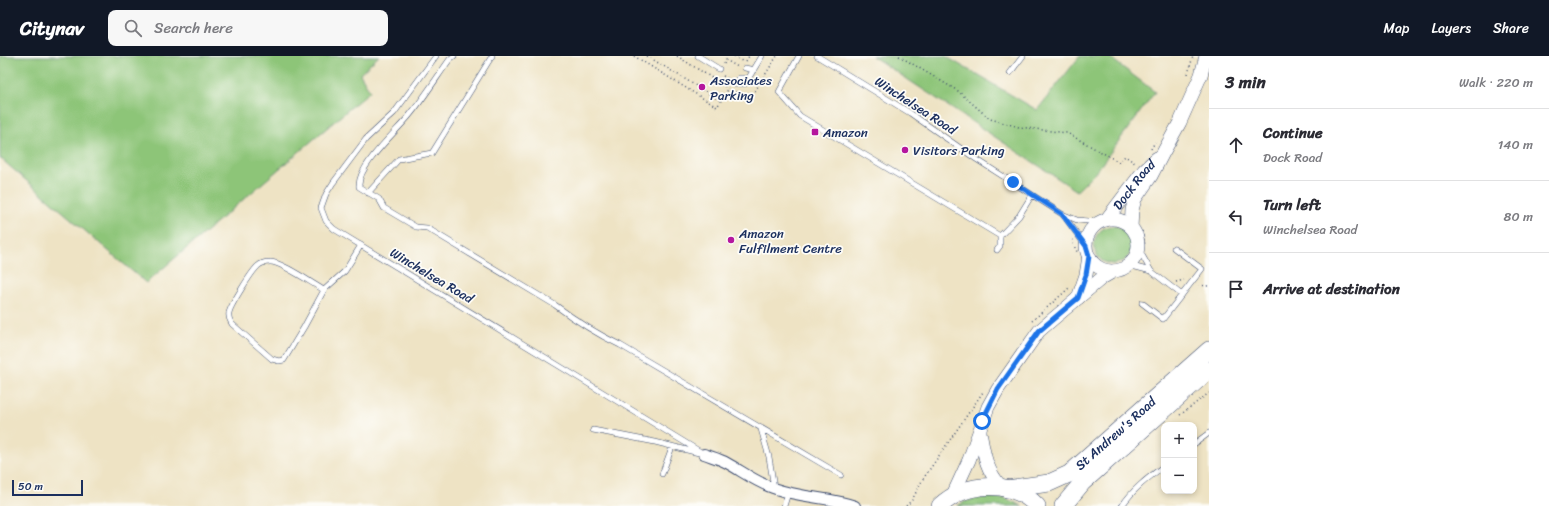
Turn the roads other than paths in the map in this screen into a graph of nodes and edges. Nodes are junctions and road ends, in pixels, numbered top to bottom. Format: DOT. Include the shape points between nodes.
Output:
graph roads {
  1 [pos="436,56"];
  2 [pos="454,56"];
  3 [pos="492,56"];
  4 [pos="698,56"];
  5 [pos="762,56"];
  6 [pos="800,56"];
  7 [pos="817,56"];
  8 [pos="1023,56"];
  9 [pos="1206,56"];
  10 [pos="744,66"];
  11 [pos="720,70"];
  12 [pos="754,70"];
  13 [pos="1010,73"];
  14 [pos="739,78"];
  15 [pos="749,78"];
  16 [pos="734,83"];
  17 [pos="1164,151"];
  18 [pos="368,193"];
  19 [pos="1032,194"];
  20 [pos="1062,214"];
  21 [pos="1103,221"];
  22 [pos="1136,229"];
  23 [pos="1000,236"];
  24 [pos="361,245"];
  25 [pos="1174,248"];
  26 [pos="1142,249"];
  27 [pos="997,250"];
  28 [pos="1088,251"];
  29 [pos="1128,265"];
  30 [pos="1114,271"];
  31 [pos="1152,271"];
  32 [pos="324,290"];
  33 [pos="1182,295"];
  34 [pos="1078,298"];
  35 [pos="1142,302"];
  36 [pos="1209,350"];
  37 [pos="1209,370"];
  38 [pos="761,429"];
  39 [pos="593,430"];
  40 [pos="980,432"];
  41 [pos="1209,433"];
  42 [pos="1197,442"];
  43 [pos="672,447"];
  44 [pos="704,454"];
  45 [pos="1161,468"];
  46 [pos="662,474"];
  47 [pos="841,475"];
  48 [pos="1005,488"];
  49 [pos="774,489"];
  50 [pos="788,493"];
  51 [pos="946,501"];
  52 [pos="784,506"];
  53 [pos="855,506"];
  54 [pos="1037,506"];
  55 [pos="1063,506"];
  56 [pos="1122,506"];
  1 -- 24 [label="lane, Winchelsea Road" via="394,113 354,155 330,188 321,208 326,221 334,229"];
  2 -- 18 [label="lane" via="409,116 366,166 358,180 359,187"];
  3 -- 18 [label="lane" via="432,153 399,159"];
  4 -- 11 [label="lane"];
  5 -- 12 [label="lane"];
  6 -- 23 [label="lane" via="779,92 800,116"];
  7 -- 19 [label="lane, Winchelsea Road" via="910,113"];
  8 -- 13 [label="lane"];
  9 -- 17 [label="street, Dock Road" via="1202,75"];
  10 -- 12 [label="lane"];
  12 -- 15 [label="lane"];
  14 -- 15 [label="lane"];
  15 -- 16 [label="lane" via="745,84"];
  17 -- 21 [label="street, Dock Road" via="1144,170"];
  17 -- 22 [label="street, Dock Road" via="1135,199 1132,210"];
  18 -- 38 [label="lane" via="379,199 384,208 416,227 427,228 555,305 604,338 620,344"];
  19 -- 20 [label="lane, Winchelsea Road"];
  19 -- 23 [label="lane" via="1019,216"];
  20 -- 21 [label="lane, Winchelsea Road" via="1078,220"];
  20 -- 28 [label="lane, Winchelsea Road"];
  21 -- 22 [label="street, Dock Road" via="1115,219"];
  21 -- 28 [label="street, Dock Road" via="1092,230 1087,240"];
  22 -- 26 [label="street, Dock Road"];
  23 -- 27 [label="lane" via="1000,246"];
  24 -- 32 [label="lane" via="345,271"];
  24 -- 44 [label="lane, Winchelsea Road"];
  25 -- 33 [label="lane" via="1202,269"];
  26 -- 29 [label="street"];
  26 -- 31 [label="lane"];
  28 -- 30 [label="street" via="1099,267"];
  28 -- 34 [label="street, Dock Road" via="1086,275"];
  29 -- 30 [label="street"];
  29 -- 31 [label="lane"];
  30 -- 34 [label="street"];
  31 -- 33 [label="lane"];
  32 -- 32 [label="lane" via="284,360 272,359 228,319 234,301 254,271 264,263 271,261 280,264"];
  33 -- 35 [label="lane" via="1163,319"];
  34 -- 40 [label="street" via="1036,336 998,389 982,421"];
  36 -- 48 [label="highway, St Andrew's Road" via="1069,474 1049,483"];
  37 -- 55 [label="highway, St Andrew's Road" via="1082,483"];
  38 -- 47 [label="lane"];
  38 -- 49 [label="lane"];
  39 -- 43 [label="lane"];
  40 -- 48 [label="street" via="988,467 993,478"];
  40 -- 51 [label="street" via="960,480"];
  41 -- 42 [label="lane"];
  43 -- 44 [label="lane"];
  43 -- 46 [label="lane"];
  44 -- 49 [label="street" via="726,462"];
  45 -- 56 [label="lane" via="1143,482"];
  48 -- 51 [label="highway" via="976,488 964,491"];
  48 -- 54 [label="highway" via="1022,495"];
  49 -- 50 [label="street"];
  50 -- 52 [label="lane"];
  50 -- 53 [label="street"];
}
